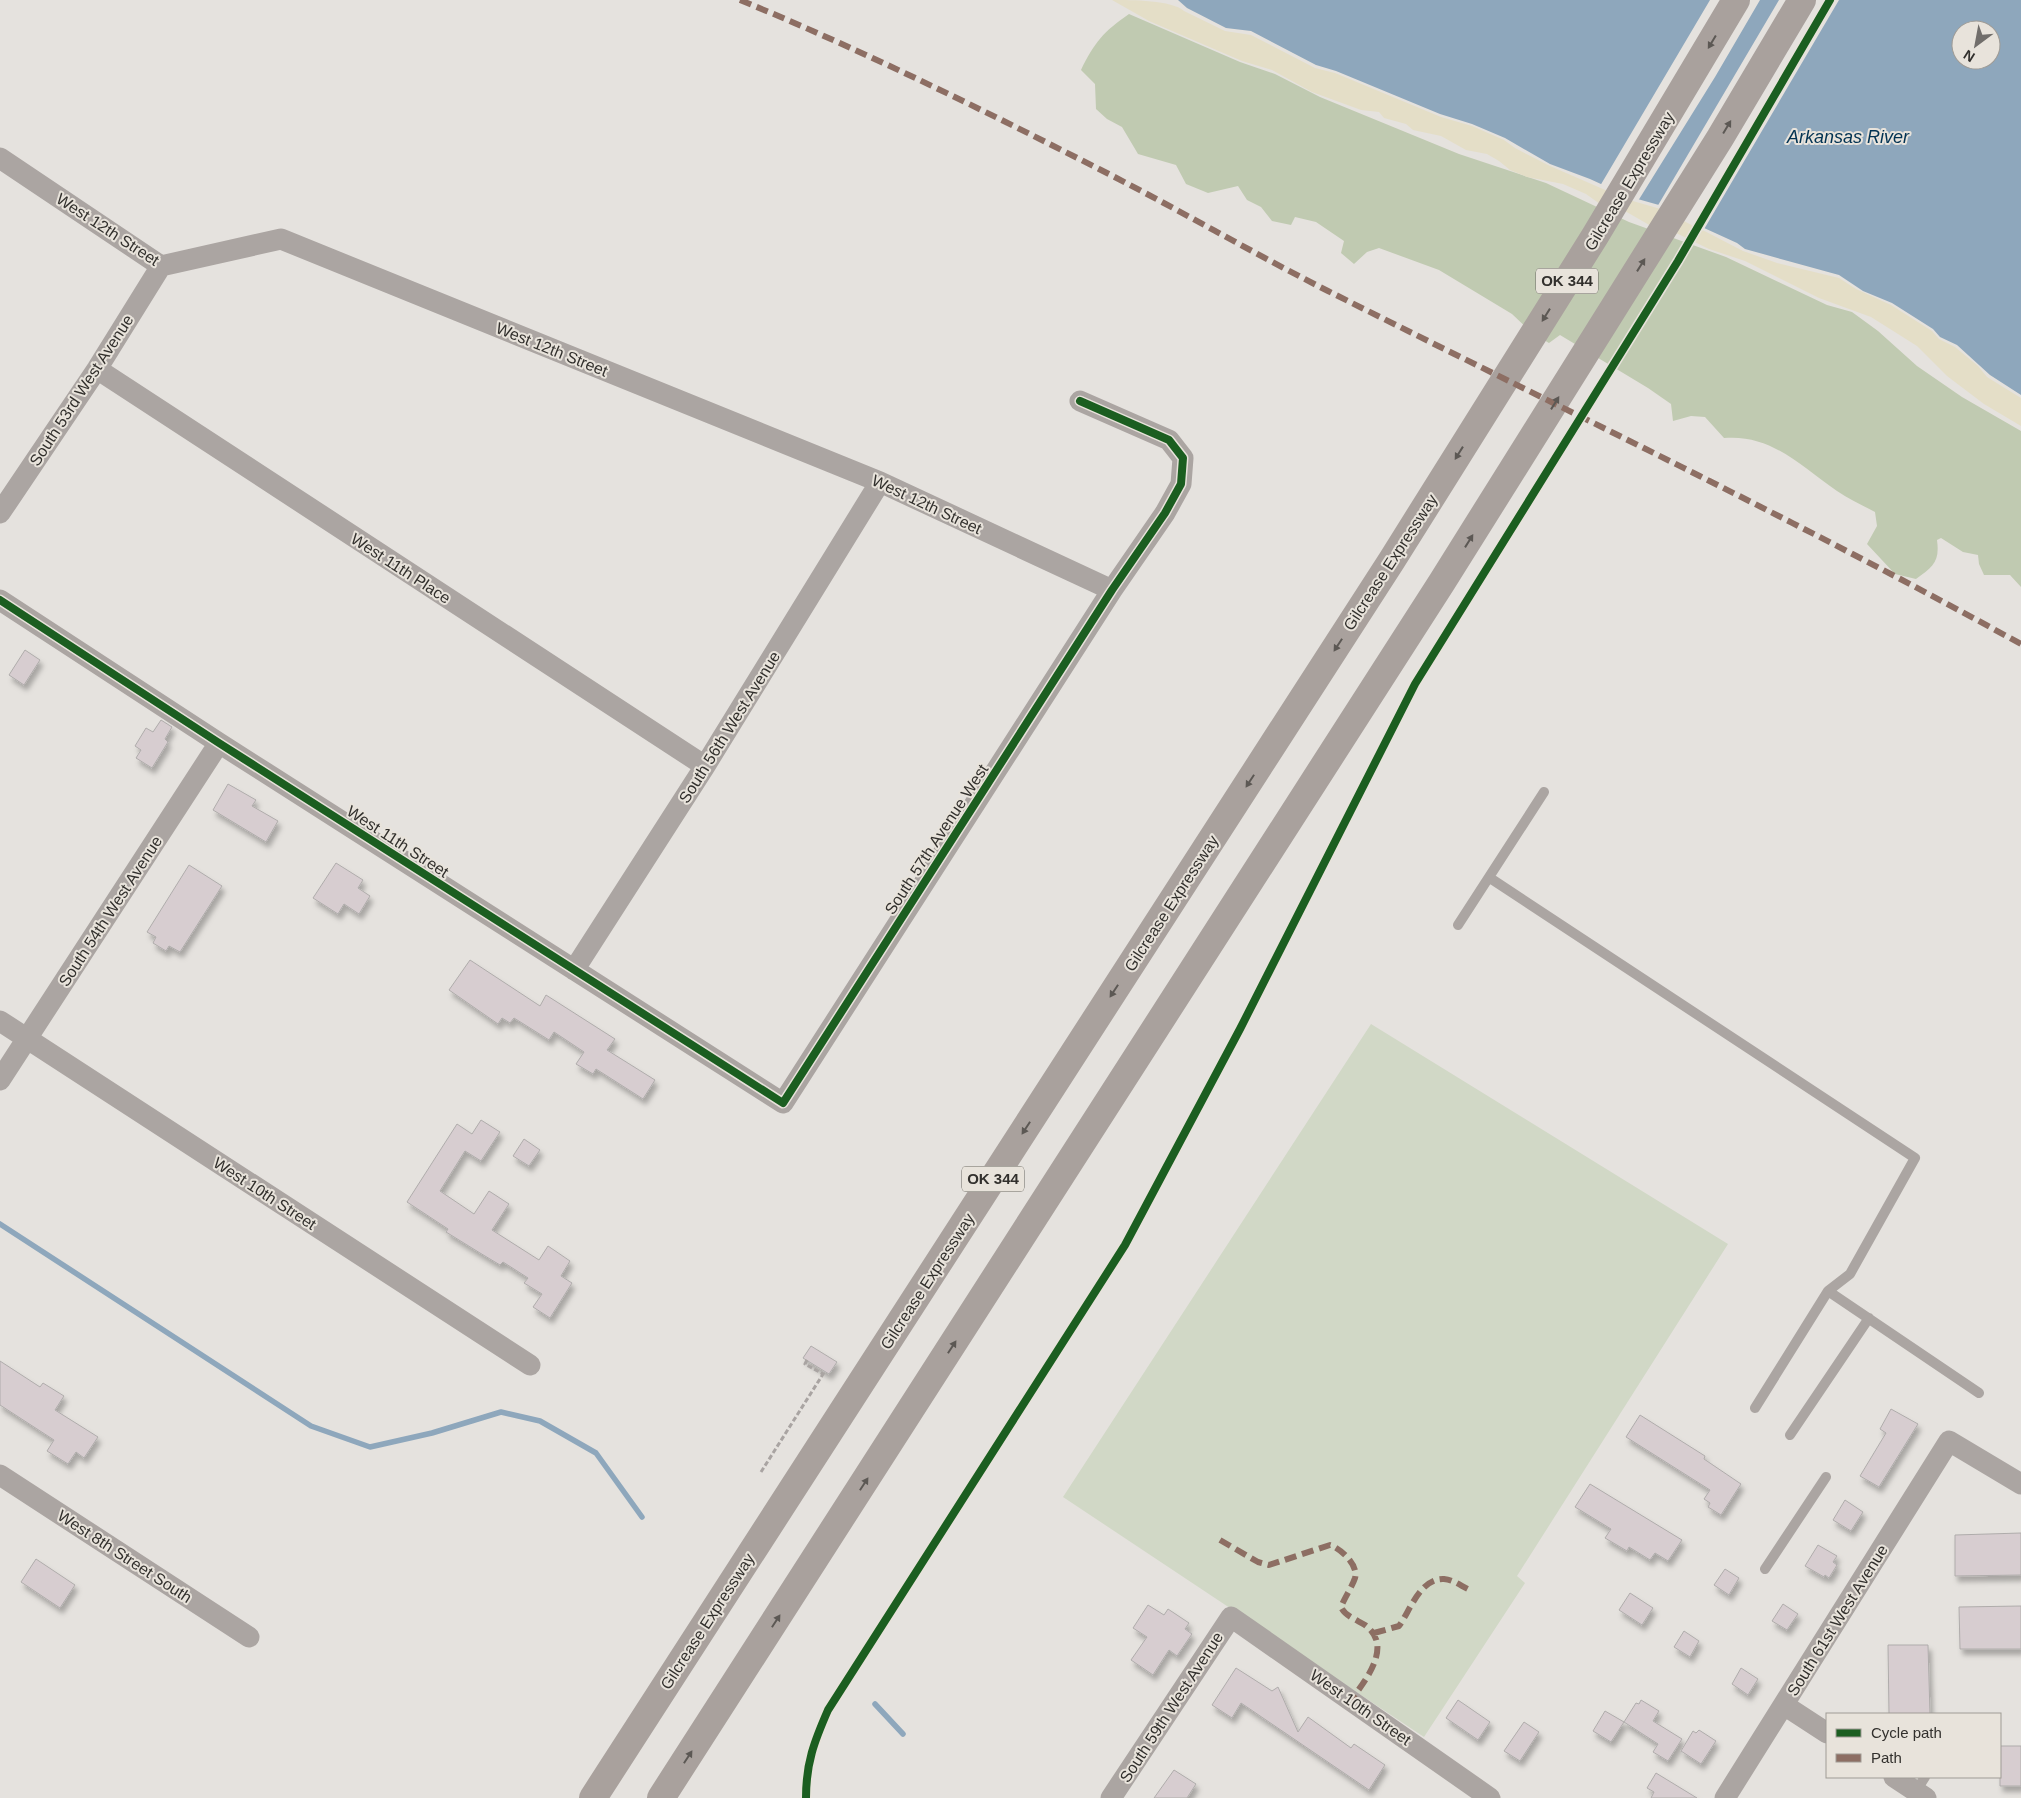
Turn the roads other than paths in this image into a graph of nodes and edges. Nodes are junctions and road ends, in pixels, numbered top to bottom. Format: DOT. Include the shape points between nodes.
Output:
graph roads {
  1 [pos="1736,0"];
  2 [pos="1802,0"];
  3 [pos="0,158"];
  4 [pos="161,266"];
  5 [pos="97,369"];
  6 [pos="1080,401"];
  7 [pos="880,482"];
  8 [pos="0,514"];
  9 [pos="1112,590"];
  10 [pos="0,600"];
  11 [pos="220,743"];
  12 [pos="705,766"];
  13 [pos="1544,792"];
  14 [pos="1490,878"];
  15 [pos="1458,925"];
  16 [pos="574,970"];
  17 [pos="0,1021"];
  18 [pos="27,1038"];
  19 [pos="0,1080"];
  20 [pos="783,1103"];
  21 [pos="1828,1291"];
  22 [pos="1869,1318"];
  23 [pos="530,1365"];
  24 [pos="1979,1393"];
  25 [pos="1754,1408"];
  26 [pos="1790,1435"];
  27 [pos="0,1475"];
  28 [pos="1826,1477"];
  29 [pos="2021,1484"];
  30 [pos="1765,1570"];
  31 [pos="1231,1616"];
  32 [pos="249,1637"];
  33 [pos="1784,1705"];
  34 [pos="1826,1732"];
  35 [pos="1896,1778"];
  36 [pos="1922,1789"];
  37 [pos="593,1798"];
  38 [pos="661,1798"];
  39 [pos="1112,1798"];
  40 [pos="1490,1798"];
  41 [pos="1725,1798"];
  1 -- 37 [label="highway, Gilcrease Expressway / OK 344, one-way" via="1595,236 1392,560"];
  38 -- 2 [label="highway, OK 344, one-way" via="1442,582 1720,138"];
  3 -- 4 [label="street, West 12th Street"];
  4 -- 5 [label="street, South 53rd West Avenue"];
  4 -- 7 [label="street, West 12th Street" via="281,239"];
  5 -- 8 [label="street, South 53rd West Avenue"];
  5 -- 12 [label="street, West 11th Place"];
  6 -- 9 [label="street, South 57th Avenue West" via="1169,440 1184,458 1181,484"];
  7 -- 9 [label="street, West 12th Street"];
  7 -- 12 [label="street, South 56th West Avenue"];
  9 -- 20 [label="street, South 57th Avenue West"];
  10 -- 11 [label="street, West 11th Street"];
  11 -- 16 [label="street, West 11th Street"];
  11 -- 18 [label="street, South 54th West Avenue"];
  12 -- 16 [label="street, South 56th West Avenue"];
  13 -- 14 [label="lane"];
  14 -- 15 [label="lane"];
  14 -- 21 [label="lane" via="1915,1158 1850,1274"];
  16 -- 20 [label="street, West 11th Street"];
  17 -- 18 [label="street, West 10th Street"];
  18 -- 19 [label="street, South 54th West Avenue"];
  18 -- 23 [label="street, West 10th Street"];
  21 -- 22 [label="lane"];
  21 -- 25 [label="lane"];
  22 -- 24 [label="lane"];
  22 -- 26 [label="lane"];
  27 -- 32 [label="street, West 8th Street South"];
  28 -- 30 [label="lane"];
  29 -- 33 [label="street, South 61st West Avenue" via="1949,1441"];
  31 -- 39 [label="street, South 59th West Avenue"];
  31 -- 40 [label="street, West 10th Street"];
  33 -- 34 [label="street"];
  33 -- 41 [label="street, South 61st West Avenue"];
  35 -- 36 [label="street"];
}
